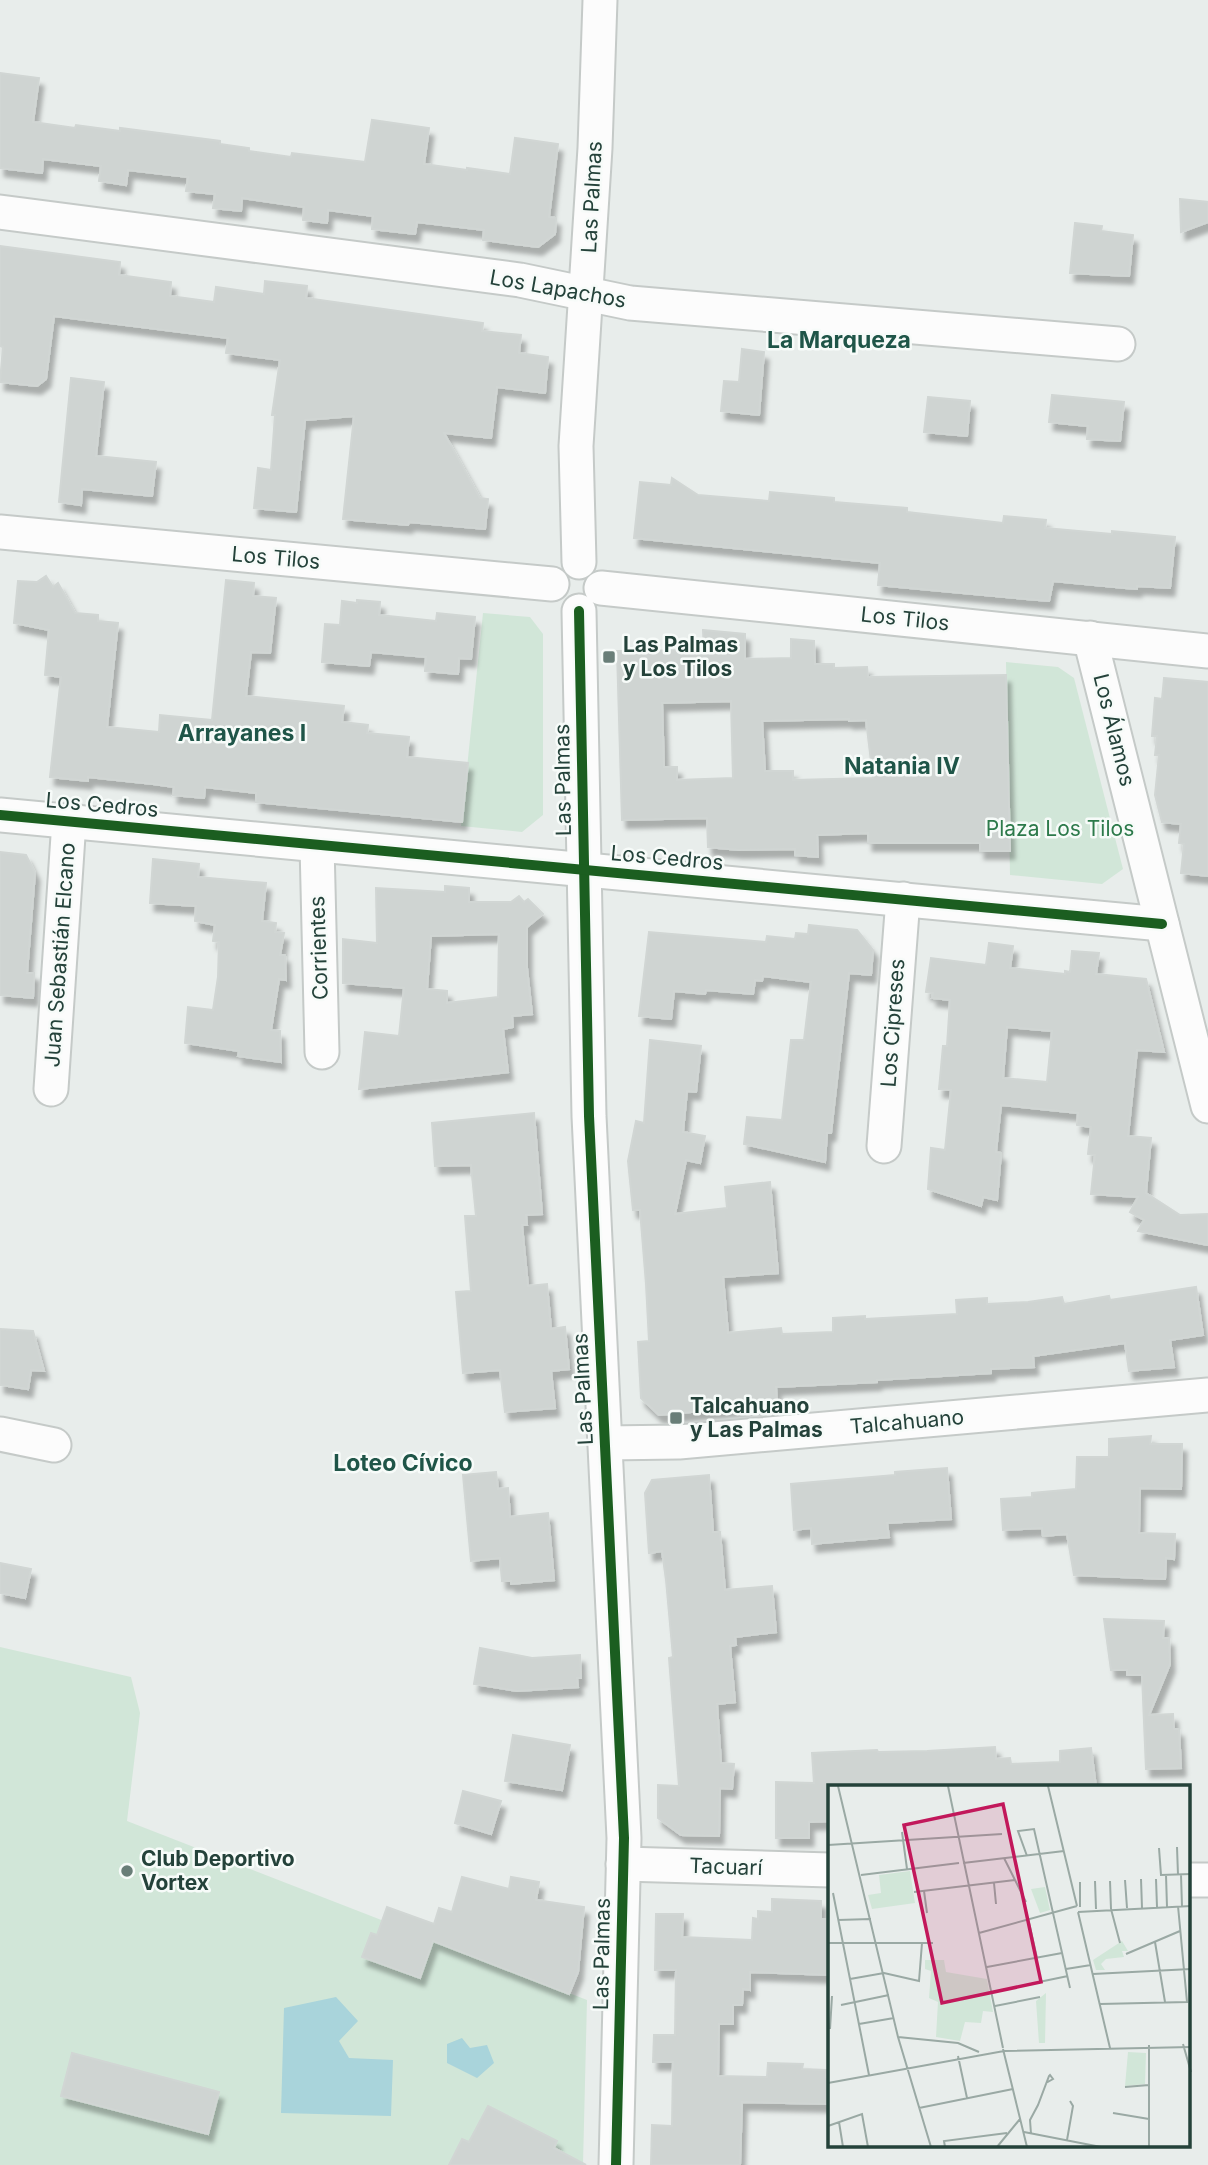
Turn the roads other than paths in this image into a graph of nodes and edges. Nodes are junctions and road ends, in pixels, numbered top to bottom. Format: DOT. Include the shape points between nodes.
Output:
graph roads {
  1 [pos="600,0"];
  2 [pos="0,212"];
  3 [pos="586,293"];
  4 [pos="1118,344"];
  5 [pos="0,533"];
  6 [pos="579,562"];
  7 [pos="552,584"];
  8 [pos="590,599"];
  9 [pos="1090,638"];
  10 [pos="1208,650"];
  11 [pos="0,815"];
  12 [pos="69,821"];
  13 [pos="317,845"];
  14 [pos="584,870"];
  15 [pos="903,899"];
  16 [pos="1162,924"];
  17 [pos="322,1052"];
  18 [pos="51,1089"];
  19 [pos="1208,1106"];
  20 [pos="884,1146"];
  21 [pos="1208,1395"];
  22 [pos="0,1434"];
  23 [pos="605,1443"];
  24 [pos="54,1445"];
  25 [pos="623,1864"];
  26 [pos="828,1870"];
  27 [pos="1190,1880"];
  28 [pos="1208,1880"];
  29 [pos="617,2165"];
  1 -- 3 [label="street, Las Palmas"];
  2 -- 3 [label="street, Los Lapachos" via="520,280"];
  3 -- 4 [label="street, Los Lapachos" via="630,303"];
  3 -- 6 [label="street, Las Palmas" via="576,446"];
  5 -- 7 [label="street, Los Tilos"];
  6 -- 7 [label="street" via="558,570"];
  6 -- 8 [label="street" via="596,570 600,579"];
  7 -- 8 [label="street" via="556,600 571,610"];
  8 -- 9 [label="street, Los Tilos"];
  8 -- 14 [label="street, Las Palmas"];
  9 -- 10 [label="street, Los Tilos"];
  9 -- 16 [label="street, Los Álamos"];
  11 -- 12 [label="street, Los Cedros"];
  12 -- 13 [label="street, Los Cedros"];
  12 -- 18 [label="street, Juan Sebastián Elcano"];
  13 -- 14 [label="street, Los Cedros"];
  13 -- 17 [label="street, Corrientes"];
  14 -- 15 [label="street, Los Cedros"];
  14 -- 23 [label="street, Las Palmas" via="589,1116"];
  15 -- 16 [label="street, Los Cedros"];
  15 -- 20 [label="street, Los Cipreses"];
  16 -- 19 [label="street, Los Álamos"];
  21 -- 23 [label="street, Talcahuano" via="679,1442"];
  22 -- 24 [label="street"];
  23 -- 25 [label="street, Las Palmas"];
  25 -- 26 [label="street, Tacuarí"];
  25 -- 29 [label="street, Las Palmas"];
  27 -- 28 [label="street"];
}
